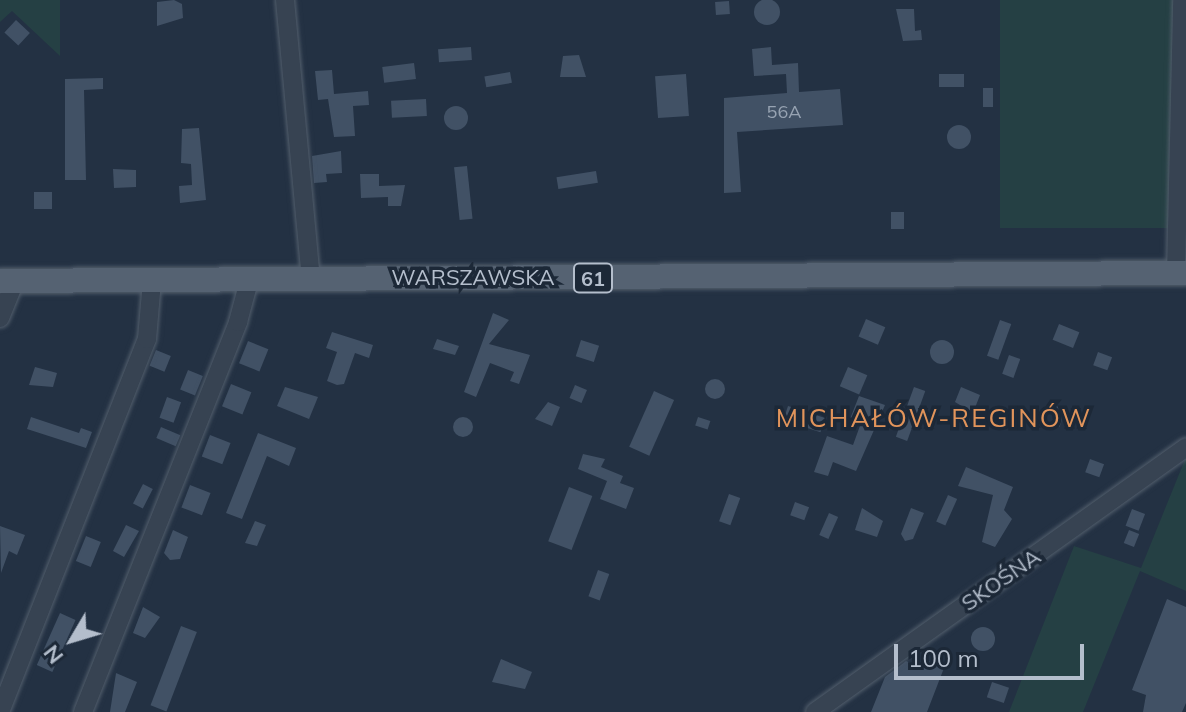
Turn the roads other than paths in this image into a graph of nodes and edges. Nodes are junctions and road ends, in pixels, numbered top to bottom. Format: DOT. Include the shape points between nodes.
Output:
graph roads {
  1 [pos="285,0"];
  2 [pos="1182,0"];
  3 [pos="1181,273"];
  4 [pos="311,279"];
  5 [pos="7,281"];
  6 [pos="152,281"];
  7 [pos="249,281"];
  8 [pos="0,318"];
  9 [pos="1186,447"];
  10 [pos="0,712"];
  11 [pos="83,712"];
  12 [pos="815,712"];
  1 -- 4 [label="street"];
  2 -- 3 [label="street"];
  3 -- 4 [label="main road, WARSZAWSKA / 61"];
  4 -- 7 [label="main road, WARSZAWSKA / 61"];
  5 -- 6 [label="main road, WARSZAWSKA / 61"];
  5 -- 8 [label="street"];
  6 -- 7 [label="main road, WARSZAWSKA / 61"];
  6 -- 10 [label="street" via="147,339"];
  7 -- 11 [label="street" via="238,322"];
  9 -- 12 [label="street, SKOŚNA"];
}
